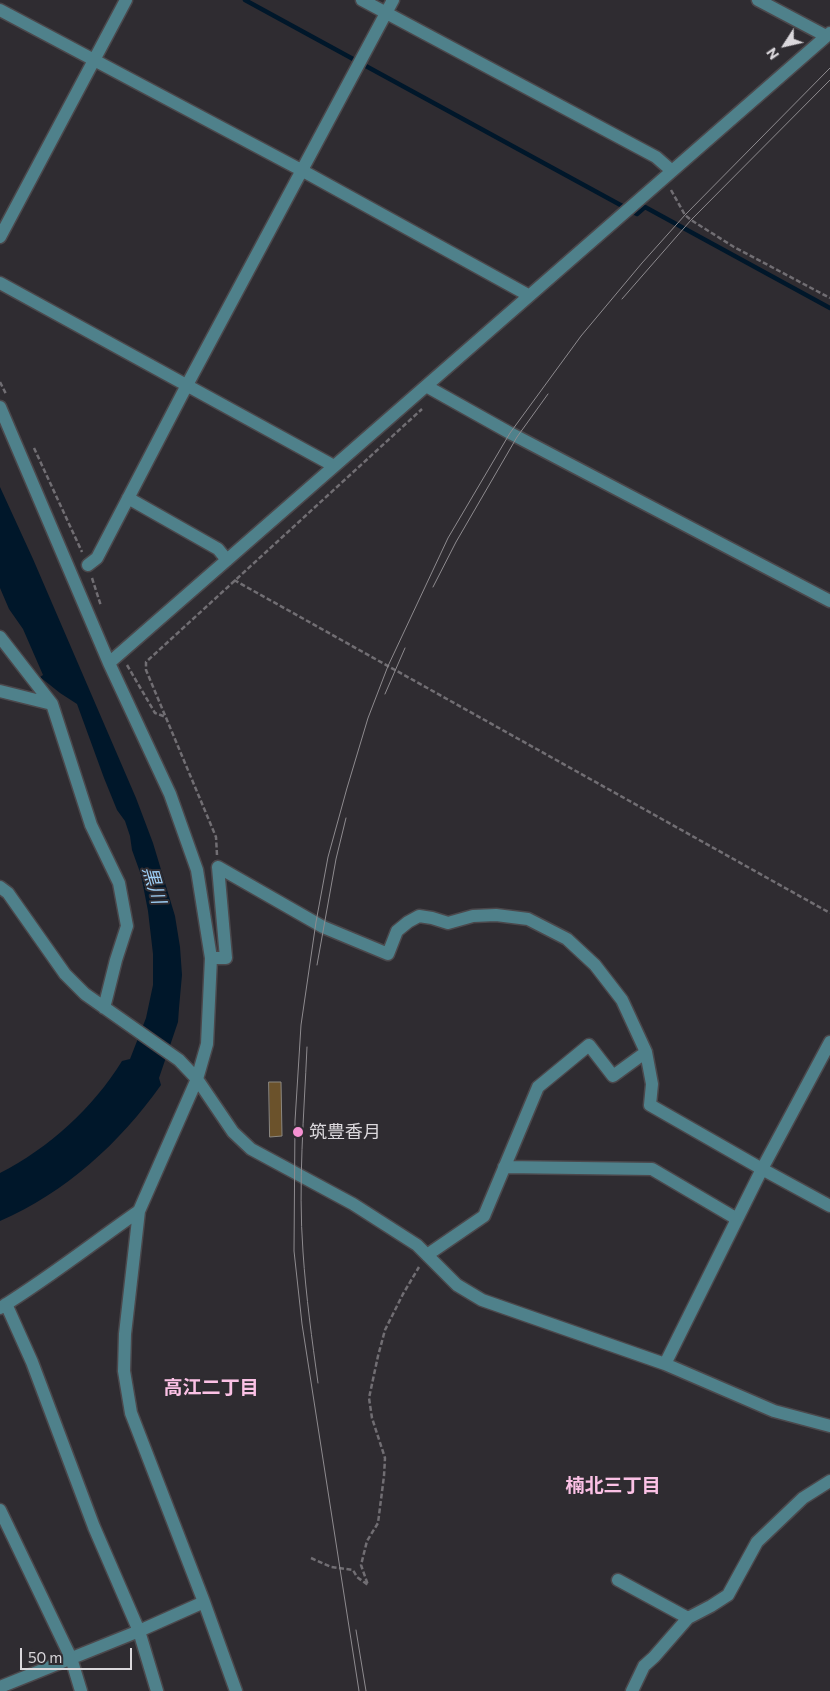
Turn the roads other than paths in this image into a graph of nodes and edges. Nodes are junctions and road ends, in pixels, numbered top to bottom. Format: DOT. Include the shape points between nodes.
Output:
graph roads {
  1 [pos="126,0"];
  2 [pos="362,0"];
  3 [pos="393,0"];
  4 [pos="758,0"];
  5 [pos="0,10"];
  6 [pos="386,13"];
  7 [pos="828,34"];
  8 [pos="94,60"];
  9 [pos="303,172"];
  10 [pos="668,174"];
  11 [pos="0,237"];
  12 [pos="0,283"];
  13 [pos="528,295"];
  14 [pos="187,385"];
  15 [pos="426,386"];
  16 [pos="0,407"];
  17 [pos="334,466"];
  18 [pos="128,498"];
  19 [pos="227,560"];
  20 [pos="88,565"];
  21 [pos="830,601"];
  22 [pos="0,637"];
  23 [pos="109,663"];
  24 [pos="0,691"];
  25 [pos="52,704"];
  26 [pos="0,887"];
  27 [pos="212,958"];
  28 [pos="104,1008"];
  29 [pos="830,1042"];
  30 [pos="646,1052"];
  31 [pos="197,1079"];
  32 [pos="504,1167"];
  33 [pos="762,1170"];
  34 [pos="830,1206"];
  35 [pos="140,1211"];
  36 [pos="737,1219"];
  37 [pos="427,1255"];
  38 [pos="3,1306"];
  39 [pos="665,1364"];
  40 [pos="830,1426"];
  41 [pos="830,1481"];
  42 [pos="0,1510"];
  43 [pos="618,1580"];
  44 [pos="204,1602"];
  45 [pos="688,1618"];
  46 [pos="139,1631"];
  47 [pos="71,1658"];
  48 [pos="0,1687"];
  49 [pos="81,1691"];
  50 [pos="157,1691"];
  51 [pos="236,1691"];
  52 [pos="632,1691"];
  1 -- 8 [label="street"];
  2 -- 6 [label="street"];
  3 -- 6 [label="street"];
  4 -- 7 [label="street"];
  5 -- 8 [label="street"];
  6 -- 9 [label="street"];
  6 -- 10 [label="street" via="656,157"];
  7 -- 10 [label="street"];
  8 -- 9 [label="street"];
  8 -- 11 [label="street"];
  9 -- 13 [label="street"];
  9 -- 14 [label="street"];
  10 -- 13 [label="street"];
  12 -- 14 [label="street"];
  13 -- 15 [label="street"];
  14 -- 17 [label="street"];
  14 -- 18 [label="street"];
  15 -- 17 [label="street"];
  15 -- 21 [label="street"];
  16 -- 23 [label="street"];
  17 -- 19 [label="street"];
  18 -- 19 [label="street" via="218,549"];
  18 -- 20 [label="street" via="97,558"];
  19 -- 23 [label="street"];
  22 -- 25 [label="street"];
  23 -- 27 [label="street" via="170,794 197,870"];
  24 -- 25 [label="street"];
  25 -- 28 [label="street" via="91,825 119,883 127,926"];
  26 -- 28 [label="street" via="8,893 65,974 84,994"];
  27 -- 30 [label="street" via="226,958 218,867 323,927 388,954 397,932 419,916 448,923 496,914 528,919 567,939 595,965 622,1000"];
  27 -- 31 [label="street" via="207,1044"];
  28 -- 31 [label="street" via="179,1060"];
  29 -- 33 [label="street"];
  30 -- 32 [label="street" via="613,1076 589,1045 538,1087"];
  30 -- 33 [label="street" via="652,1084 650,1105"];
  31 -- 35 [label="street"];
  31 -- 37 [label="street" via="233,1132 251,1149 353,1204"];
  32 -- 36 [label="street" via="652,1169"];
  32 -- 37 [label="street" via="484,1216"];
  33 -- 34 [label="street"];
  33 -- 36 [label="street"];
  35 -- 38 [label="street"];
  35 -- 44 [label="street" via="125,1334 124,1371 131,1412"];
  36 -- 39 [label="street"];
  37 -- 39 [label="street" via="457,1285 482,1300"];
  38 -- 46 [label="street" via="32,1362 94,1527"];
  39 -- 40 [label="street" via="774,1411"];
  41 -- 45 [label="street" via="803,1498 758,1542 728,1594"];
  42 -- 47 [label="street"];
  43 -- 45 [label="street"];
  44 -- 46 [label="street"];
  44 -- 51 [label="street"];
  45 -- 52 [label="street" via="644,1666"];
  46 -- 47 [label="street"];
  46 -- 50 [label="street"];
  47 -- 48 [label="street"];
  47 -- 49 [label="street"];
}
